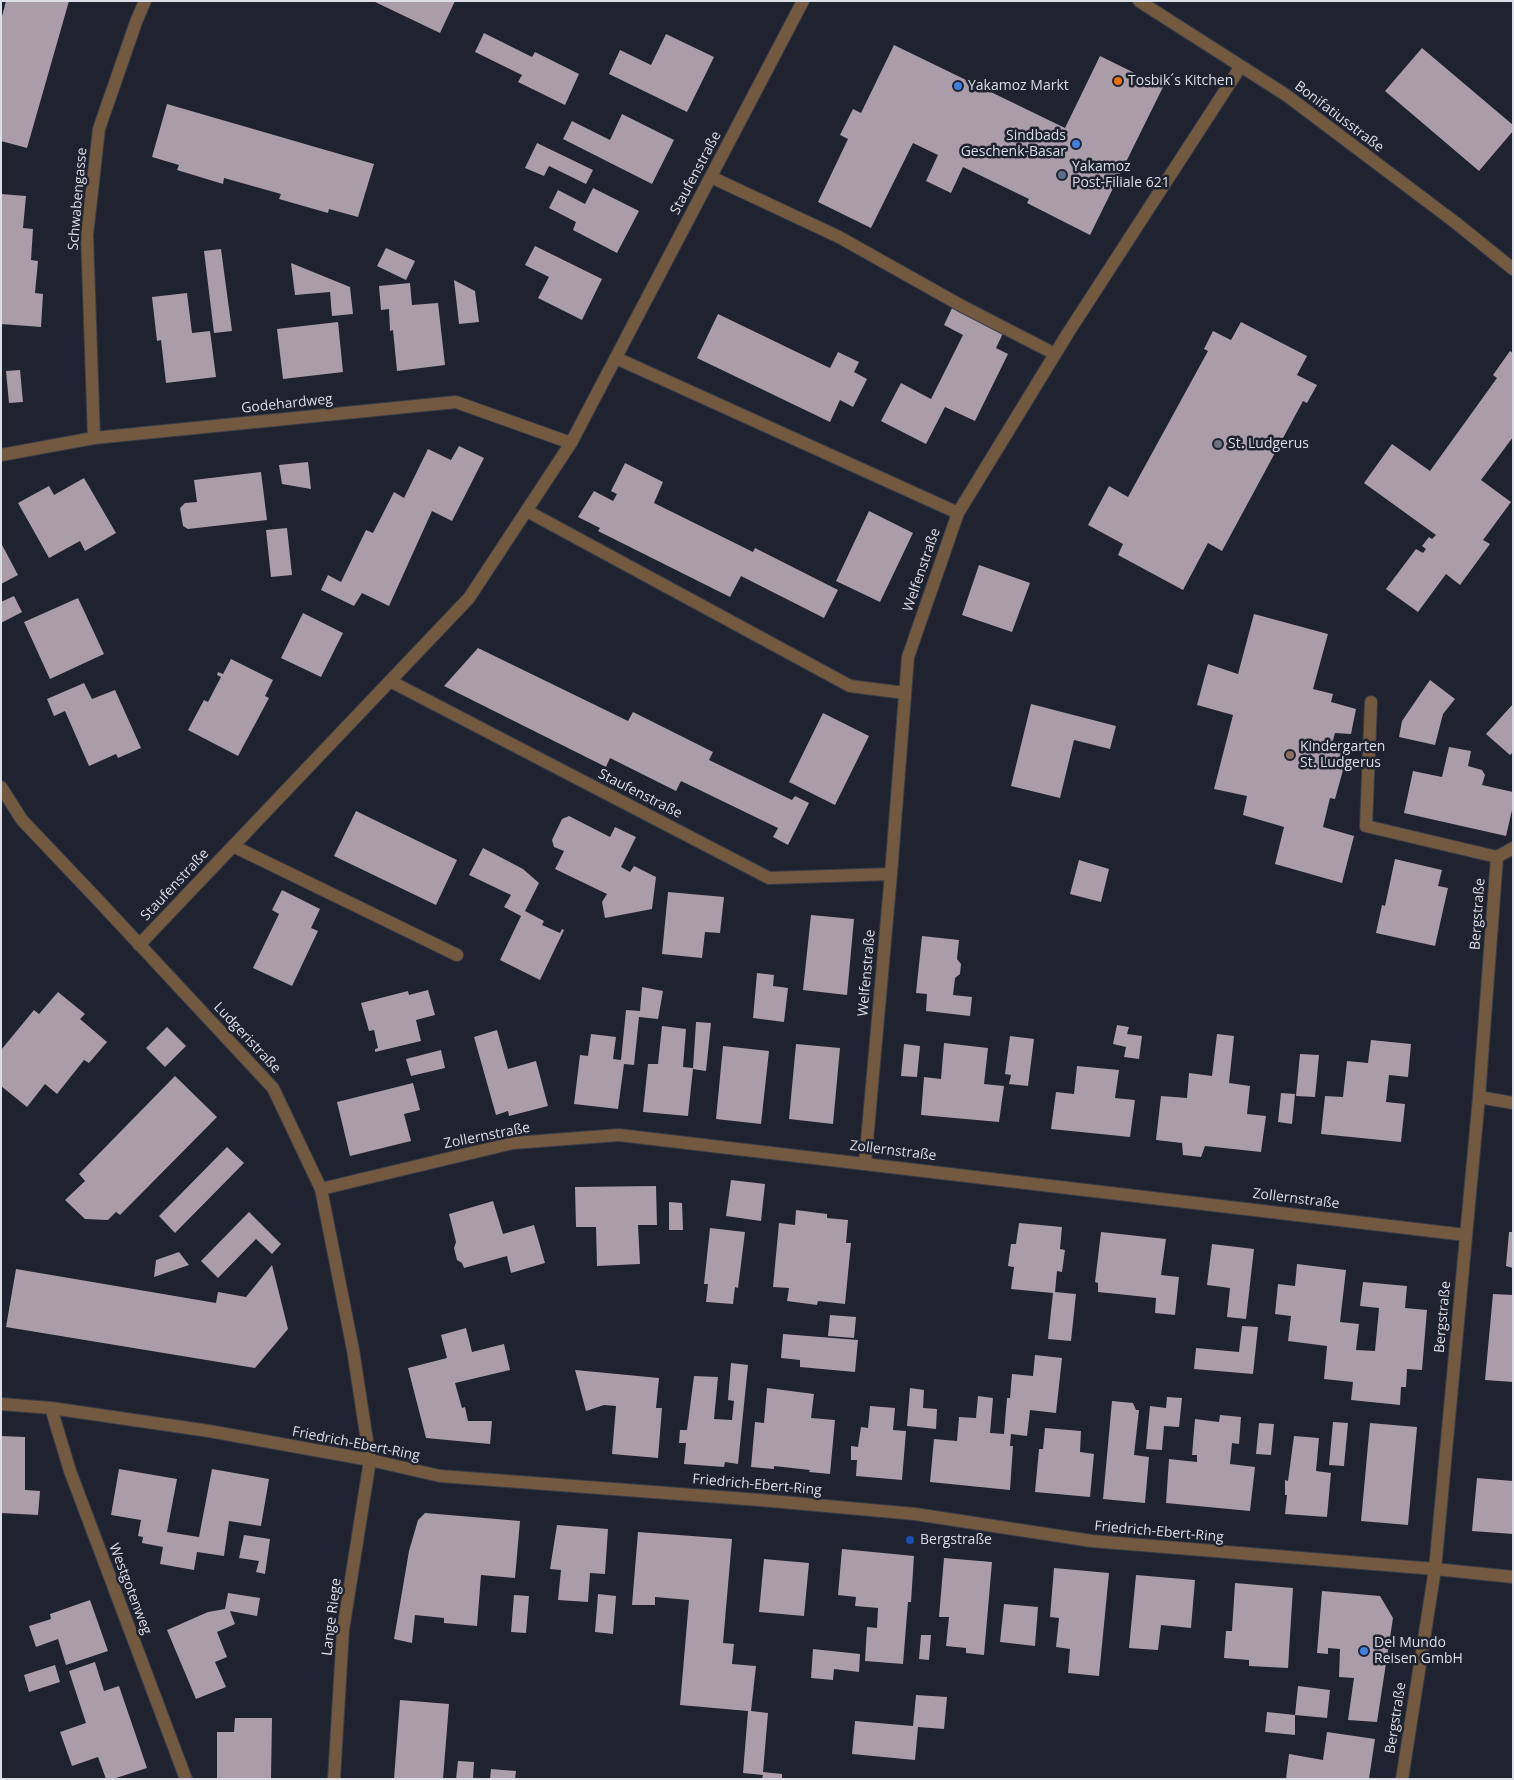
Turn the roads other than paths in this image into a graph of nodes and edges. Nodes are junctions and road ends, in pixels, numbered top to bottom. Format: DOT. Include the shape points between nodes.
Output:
graph roads {
  1 [pos="145,1"];
  2 [pos="803,1"];
  3 [pos="1139,1"];
  4 [pos="1241,66"];
  5 [pos="711,177"];
  6 [pos="1513,269"];
  7 [pos="1055,354"];
  8 [pos="616,358"];
  9 [pos="94,438"];
  10 [pos="571,443"];
  11 [pos="1,455"];
  12 [pos="527,511"];
  13 [pos="958,513"];
  14 [pos="390,681"];
  15 [pos="905,693"];
  16 [pos="1371,702"];
  17 [pos="1,787"];
  18 [pos="233,846"];
  19 [pos="1513,848"];
  20 [pos="1497,857"];
  21 [pos="891,874"];
  22 [pos="139,945"];
  23 [pos="457,954"];
  24 [pos="1479,1096"];
  25 [pos="1513,1103"];
  26 [pos="865,1163"];
  27 [pos="321,1189"];
  28 [pos="1466,1235"];
  29 [pos="1,1404"];
  30 [pos="51,1408"];
  31 [pos="370,1460"];
  32 [pos="1435,1569"];
  33 [pos="1513,1578"];
  34 [pos="186,1779"];
  35 [pos="334,1779"];
  36 [pos="1402,1779"];
  1 -- 9 [label="street, Schwabengasse" via="99,129 87,235"];
  2 -- 5 [label="street, Staufenstraße"];
  3 -- 4 [label="street, Bonifatiusstraße"];
  4 -- 6 [label="street, Bonifatiusstraße" via="1293,101"];
  4 -- 7 [label="street, Welfenstraße"];
  5 -- 7 [label="street" via="839,237"];
  5 -- 8 [label="street, Staufenstraße"];
  7 -- 13 [label="street, Welfenstraße"];
  8 -- 10 [label="street, Staufenstraße"];
  8 -- 13 [label="street"];
  9 -- 10 [label="street, Godehardweg" via="456,402"];
  9 -- 11 [label="street, Godehardweg"];
  10 -- 12 [label="street, Staufenstraße"];
  12 -- 14 [label="street, Staufenstraße" via="469,598"];
  12 -- 15 [label="street" via="850,686"];
  13 -- 15 [label="street, Welfenstraße" via="908,656"];
  14 -- 18 [label="street, Staufenstraße"];
  14 -- 21 [label="street, Staufenstraße" via="769,878"];
  15 -- 21 [label="street, Welfenstraße"];
  16 -- 20 [label="street" via="1366,826"];
  17 -- 22 [label="street, Ludgeristraße" via="22,820"];
  18 -- 22 [label="street, Staufenstraße"];
  18 -- 23 [label="street"];
  19 -- 20 [label="street"];
  20 -- 24 [label="street, Bergstraße"];
  21 -- 26 [label="street, Welfenstraße"];
  22 -- 27 [label="street, Ludgeristraße" via="273,1088"];
  24 -- 25 [label="street"];
  24 -- 28 [label="street, Bergstraße"];
  26 -- 27 [label="street, Zollernstraße" via="619,1135 513,1143"];
  26 -- 28 [label="street, Zollernstraße"];
  27 -- 31 [label="street, Ludgeristraße" via="353,1350"];
  28 -- 32 [label="street, Bergstraße"];
  29 -- 30 [label="street, Friedrich-Ebert-Ring"];
  30 -- 31 [label="street, Friedrich-Ebert-Ring" via="209,1431"];
  30 -- 34 [label="street, Westgotenweg" via="70,1471"];
  31 -- 32 [label="street, Friedrich-Ebert-Ring" via="440,1476 915,1514 1092,1542"];
  31 -- 35 [label="street, Lange Riege" via="344,1630"];
  32 -- 33 [label="street, Friedrich-Ebert-Ring"];
  32 -- 36 [label="street, Bergstraße"];
}
